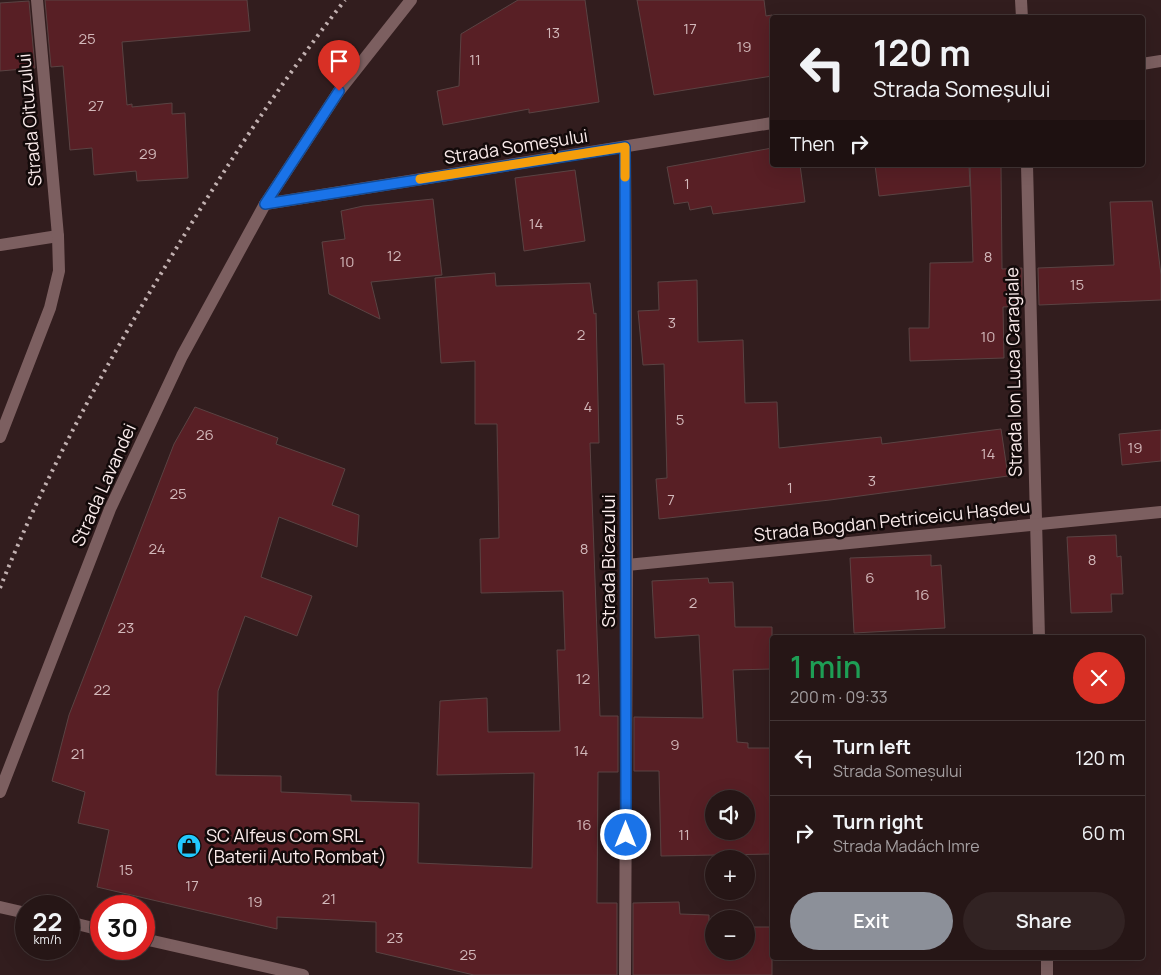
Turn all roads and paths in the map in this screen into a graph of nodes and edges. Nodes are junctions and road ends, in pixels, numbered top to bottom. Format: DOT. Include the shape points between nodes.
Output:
graph roads {
  1 [pos="37,0"];
  2 [pos="411,0"];
  3 [pos="1021,0"];
  4 [pos="1022,15"];
  5 [pos="1161,61"];
  6 [pos="1145,64"];
  7 [pos="770,124"];
  8 [pos="625,147"];
  9 [pos="1027,167"];
  10 [pos="265,204"];
  11 [pos="58,236"];
  12 [pos="0,245"];
  13 [pos="0,436"];
  14 [pos="1161,512"];
  15 [pos="1036,524"];
  16 [pos="627,565"];
  17 [pos="1039,635"];
  18 [pos="0,792"];
  19 [pos="0,907"];
  20 [pos="15,910"];
  21 [pos="155,942"];
  22 [pos="1047,960"];
  23 [pos="280,972"];
  24 [pos="302,975"];
  25 [pos="625,975"];
  26 [pos="1047,975"];
  1 -- 11 [label="street, Strada Oituzului"];
  2 -- 10 [label="street, Strada Lavandei" via="339,91"];
  3 -- 4 [label="street"];
  5 -- 6 [label="street"];
  7 -- 8 [label="street, Strada Someșului"];
  8 -- 10 [label="street, Strada Someșului"];
  8 -- 16 [label="street, Strada Bicazului"];
  9 -- 15 [label="street, Strada Ion Luca Caragiale"];
  10 -- 18 [label="street, Strada Lavandei" via="182,356 110,509"];
  11 -- 12 [label="street"];
  11 -- 13 [label="street, Strada Oituzului" via="59,271 50,308"];
  14 -- 15 [label="street, Strada Bogdan Petriceicu Hașdeu"];
  15 -- 16 [label="street, Strada Bogdan Petriceicu Hașdeu"];
  15 -- 17 [label="street, Strada Ion Luca Caragiale"];
  16 -- 25 [label="street, Strada Bicazului"];
  19 -- 20 [label="street"];
  21 -- 23 [label="street"];
  22 -- 26 [label="street"];
  23 -- 24 [label="street"];
}
